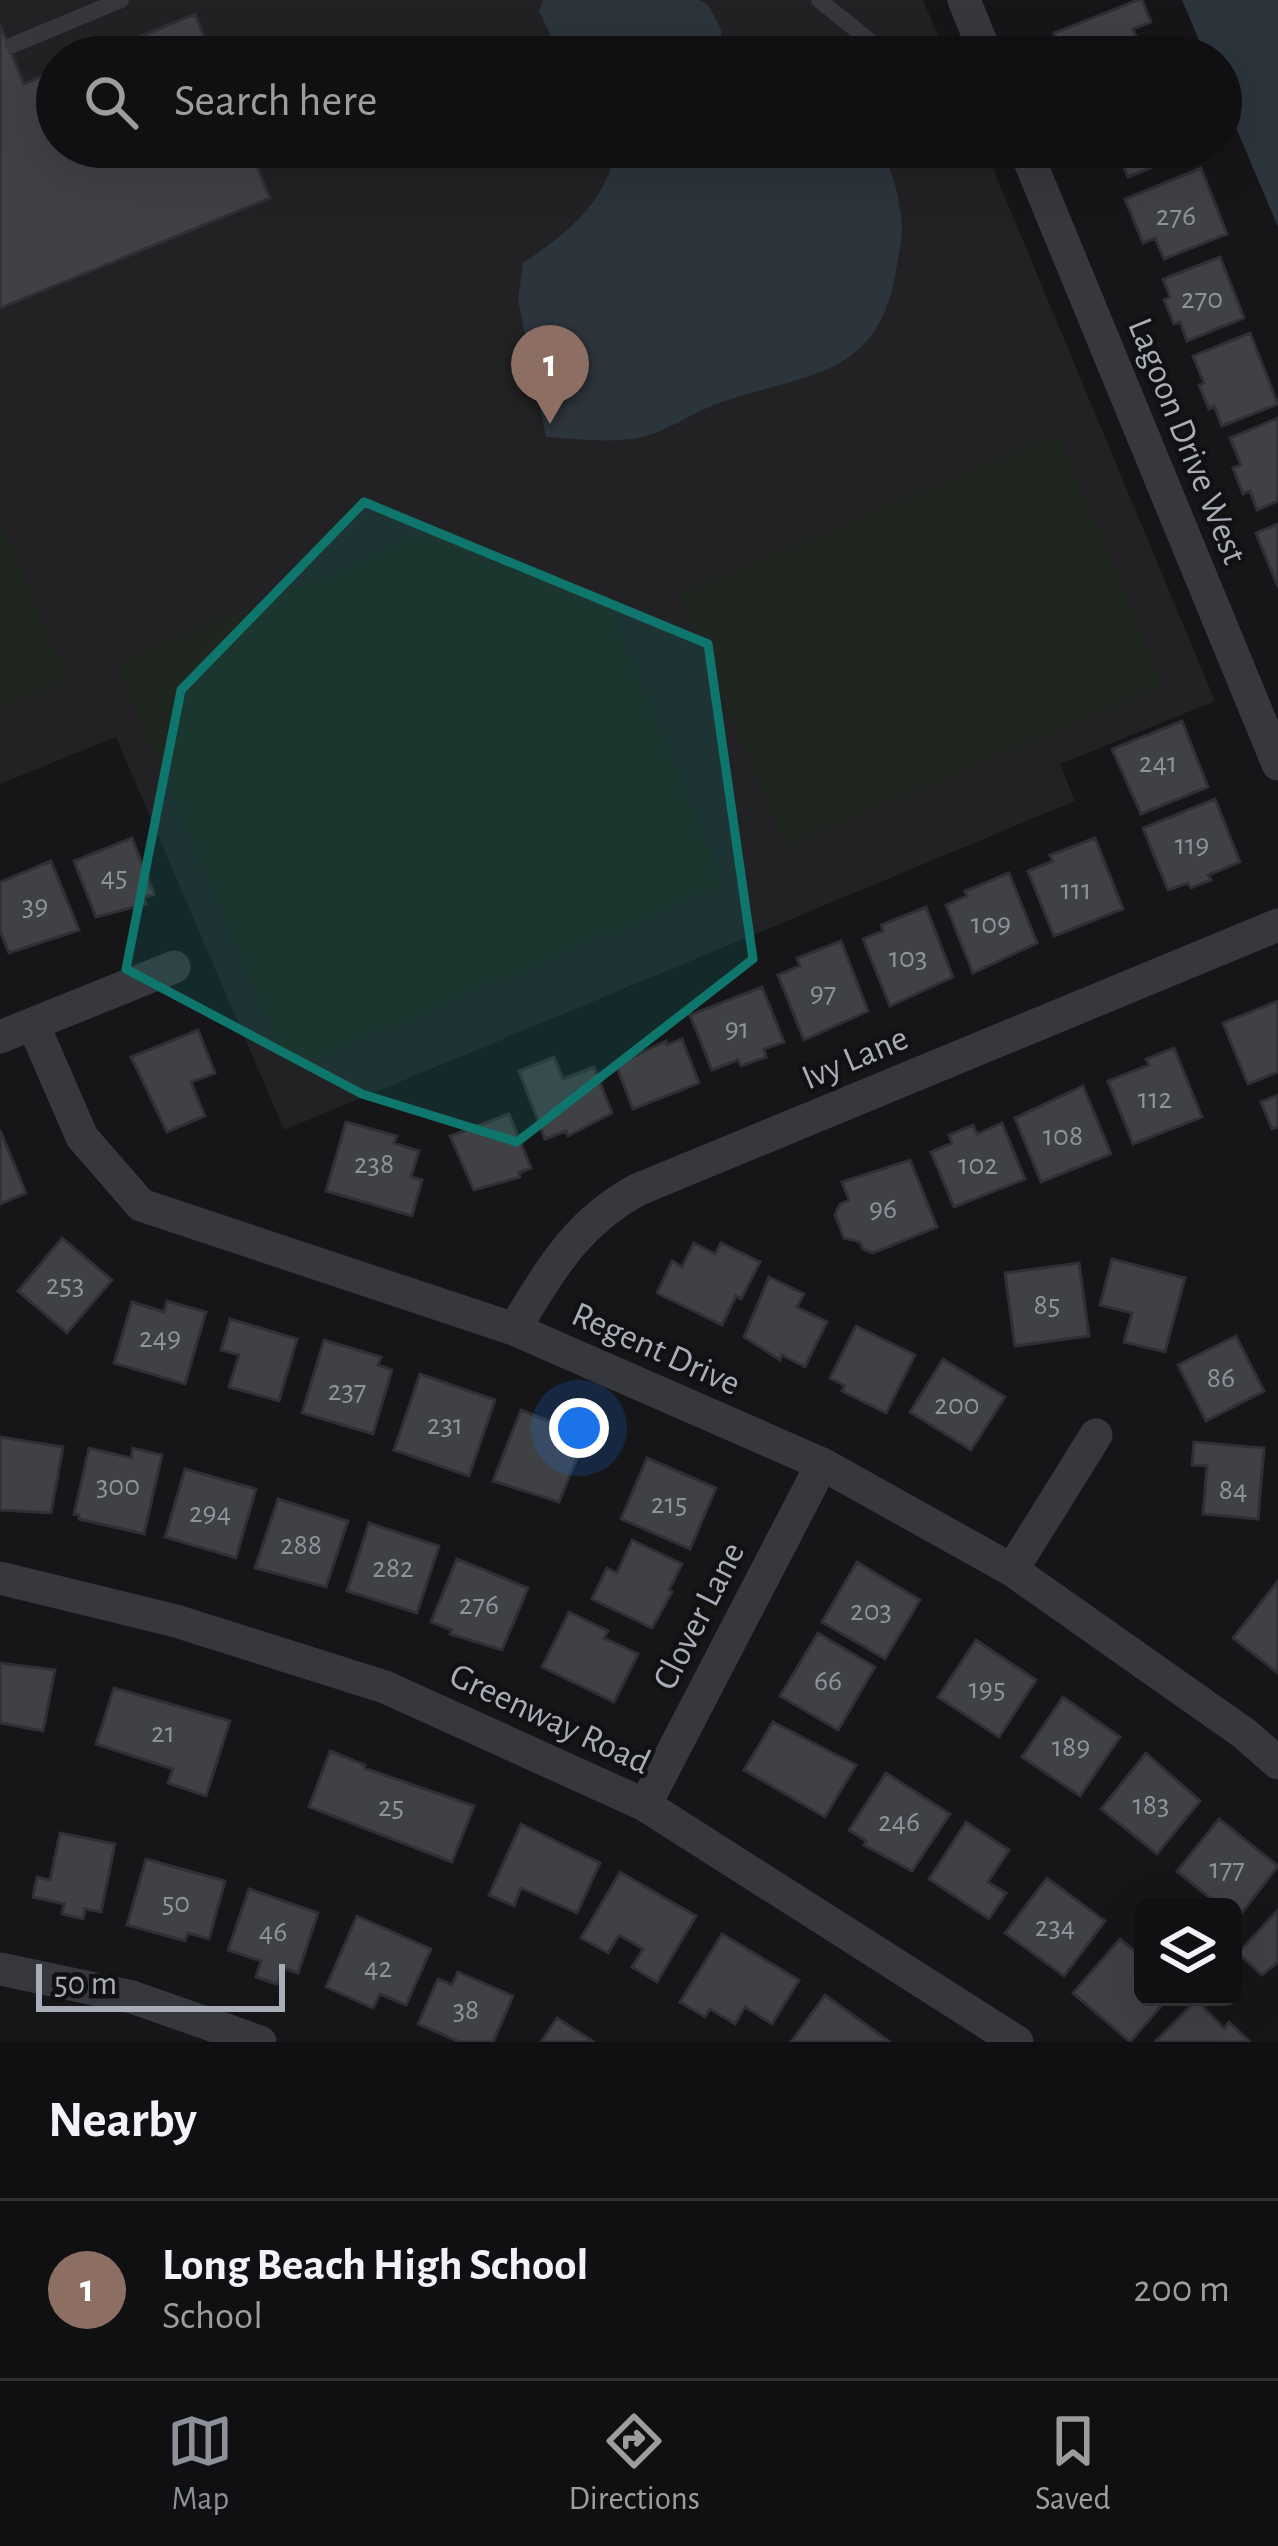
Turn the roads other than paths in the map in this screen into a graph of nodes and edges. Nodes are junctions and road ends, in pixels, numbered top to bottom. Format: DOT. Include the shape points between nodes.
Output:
graph roads {
  1 [pos="122,0"];
  2 [pos="819,0"];
  3 [pos="964,0"];
  4 [pos="864,36"];
  5 [pos="979,36"];
  6 [pos="13,45"];
  7 [pos="1033,168"];
  8 [pos="1278,764"];
  9 [pos="1278,925"];
  10 [pos="174,967"];
  11 [pos="33,1024"];
  12 [pos="0,1037"];
  13 [pos="514,1329"];
  14 [pos="1096,1436"];
  15 [pos="822,1464"];
  16 [pos="1012,1570"];
  17 [pos="0,1578"];
  18 [pos="1278,1763"];
  19 [pos="645,1805"];
  20 [pos="0,1969"];
  21 [pos="260,2042"];
  22 [pos="1017,2042"];
  1 -- 6 [label="lane"];
  2 -- 4 [label="lane"];
  3 -- 5 [label="street"];
  7 -- 8 [label="street, Lagoon Drive West"];
  9 -- 13 [label="street, Ivy Lane" via="637,1190 577,1235"];
  10 -- 11 [label="street"];
  11 -- 12 [label="street"];
  11 -- 13 [label="street, Regent Drive" via="82,1136 141,1205"];
  13 -- 15 [label="street, Regent Drive"];
  14 -- 16 [label="street"];
  15 -- 16 [label="street, Regent Drive"];
  15 -- 19 [label="street, Clover Lane"];
  16 -- 18 [label="street, Regent Drive"];
  17 -- 19 [label="street, Greenway Road" via="386,1687"];
  19 -- 22 [label="street, Greenway Road"];
  20 -- 21 [label="street" via="132,1997"];
}
